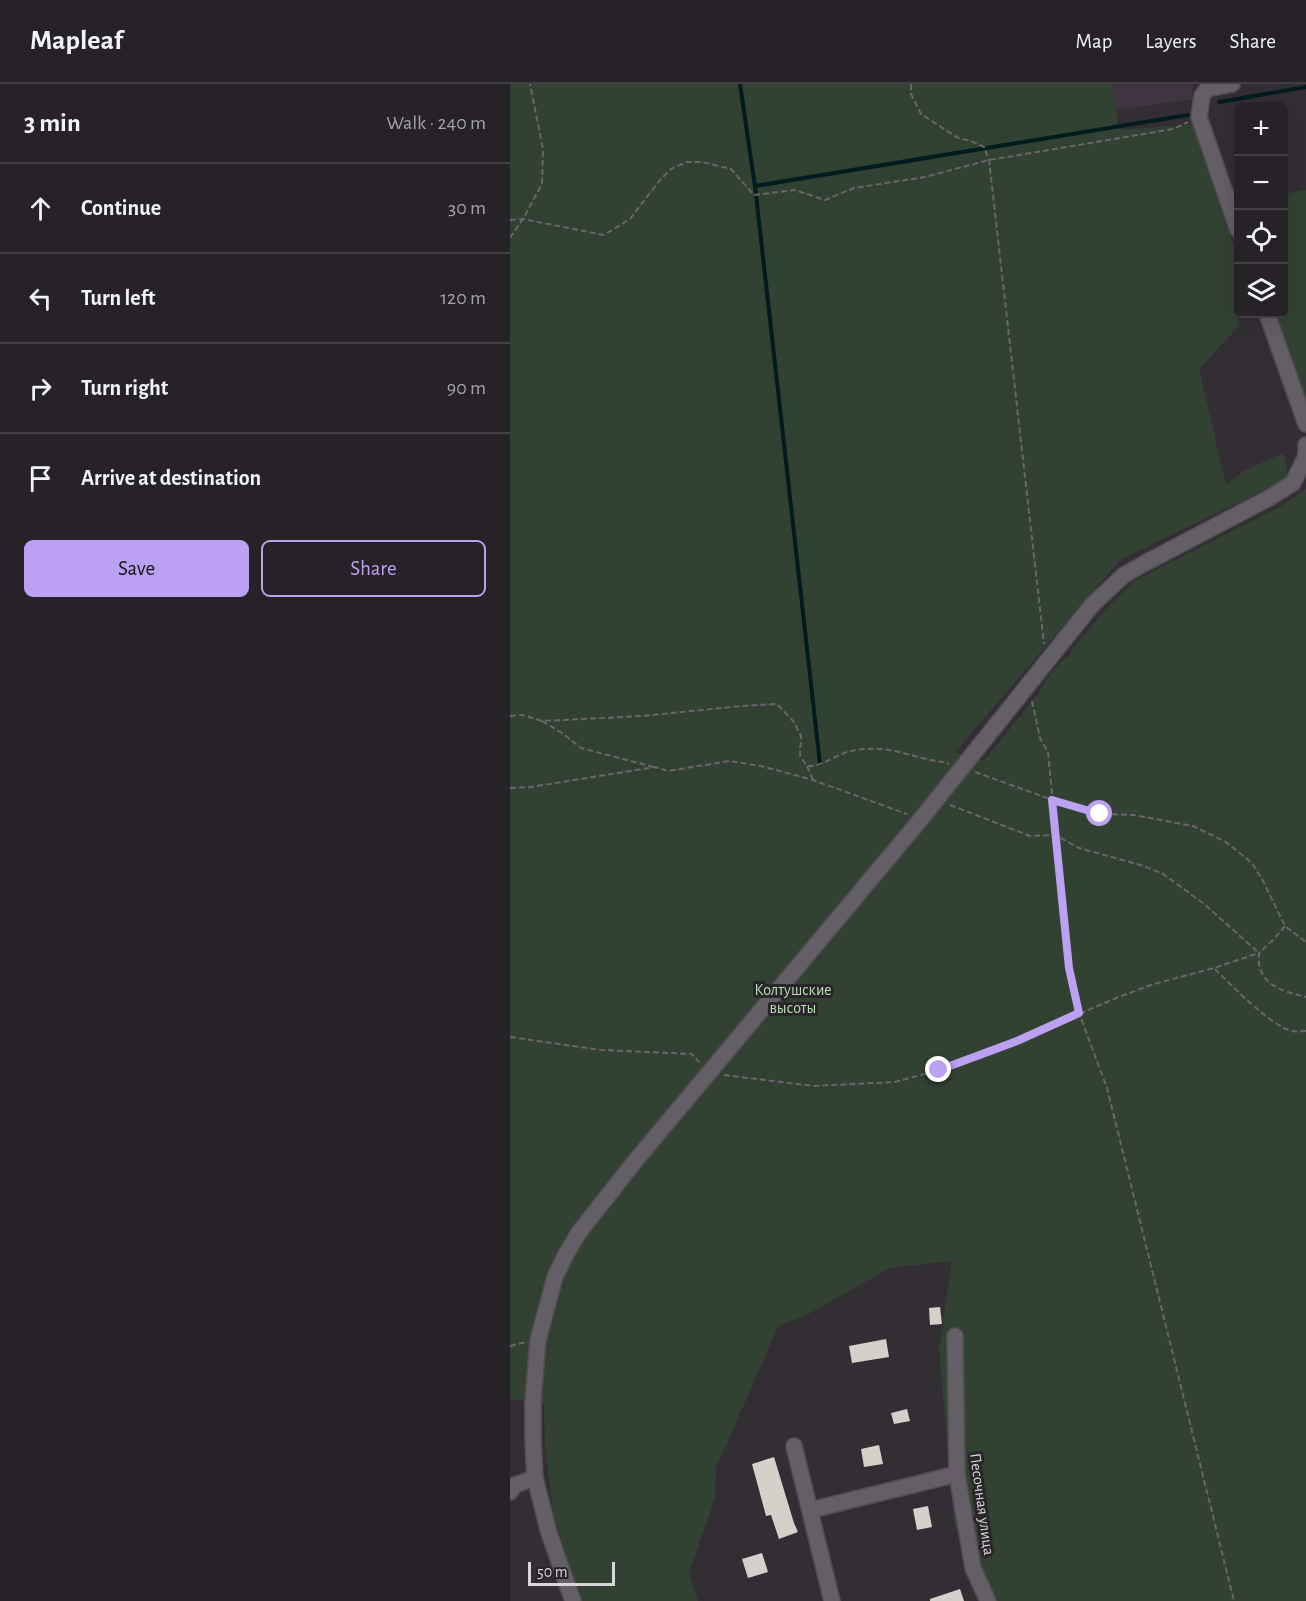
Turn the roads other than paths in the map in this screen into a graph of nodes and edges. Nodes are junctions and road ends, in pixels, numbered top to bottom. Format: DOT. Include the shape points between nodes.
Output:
graph roads {
  1 [pos="1232,84"];
  2 [pos="1234,216"];
  3 [pos="1269,318"];
  4 [pos="1306,424"];
  5 [pos="1306,445"];
  6 [pos="955,1336"];
  7 [pos="794,1446"];
  8 [pos="957,1474"];
  9 [pos="535,1478"];
  10 [pos="510,1492"];
  11 [pos="811,1510"];
  12 [pos="573,1601"];
  13 [pos="832,1601"];
  14 [pos="988,1601"];
  1 -- 2 [label="street" via="1206,89 1199,117"];
  3 -- 4 [label="street"];
  5 -- 9 [label="street" via="1306,456 1293,483 1124,575 1092,605 937,800 580,1231 555,1277 538,1340 533,1401"];
  6 -- 8 [label="street, Песочная улица"];
  7 -- 11 [label="street"];
  8 -- 11 [label="street"];
  8 -- 14 [label="street, Песочная улица" via="973,1568"];
  9 -- 10 [label="street" via="515,1485"];
  9 -- 12 [label="street"];
  11 -- 13 [label="street"];
}
